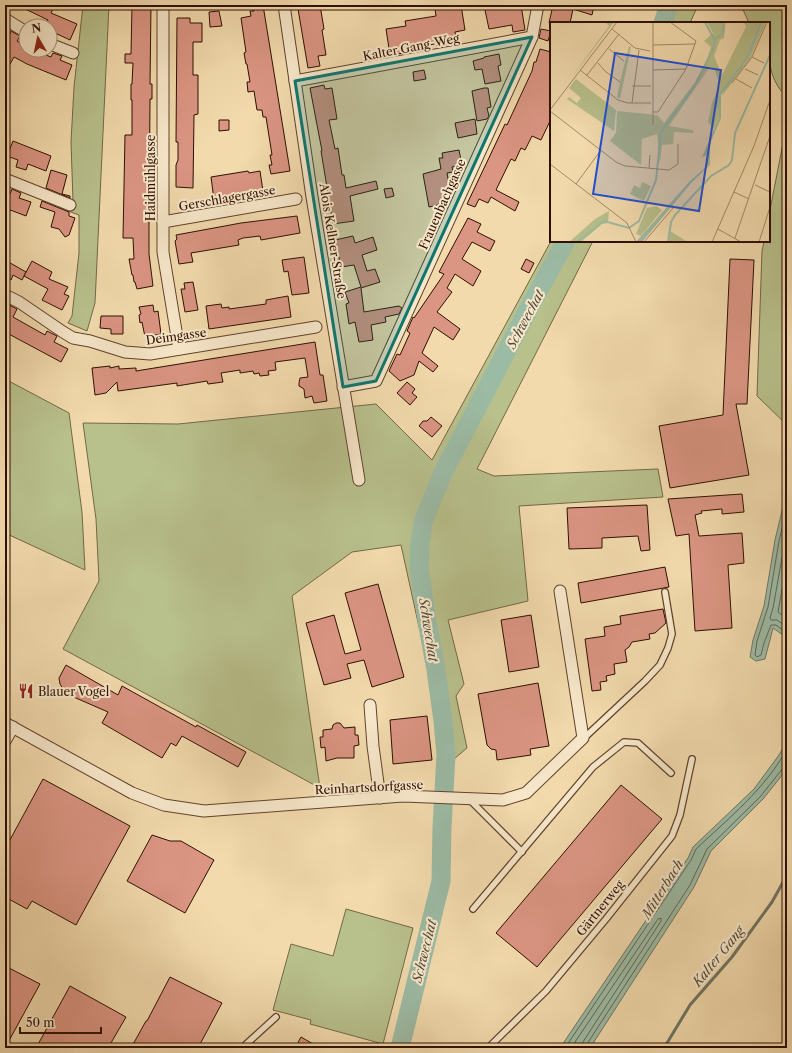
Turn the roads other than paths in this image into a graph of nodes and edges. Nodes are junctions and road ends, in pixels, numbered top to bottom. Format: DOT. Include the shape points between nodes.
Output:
graph roads {
  1 [pos="163,5"];
  2 [pos="284,5"];
  3 [pos="538,5"];
  4 [pos="5,19"];
  5 [pos="18,27"];
  6 [pos="532,37"];
  7 [pos="58,47"];
  8 [pos="74,53"];
  9 [pos="295,81"];
  10 [pos="5,179"];
  11 [pos="296,200"];
  12 [pos="70,205"];
  13 [pos="163,222"];
  14 [pos="5,295"];
  15 [pos="316,327"];
  16 [pos="179,349"];
  17 [pos="343,386"];
  18 [pos="359,480"];
  19 [pos="560,591"];
  20 [pos="665,592"];
  21 [pos="370,705"];
  22 [pos="9,725"];
  23 [pos="583,738"];
  24 [pos="5,741"];
  25 [pos="692,760"];
  26 [pos="671,773"];
  27 [pos="380,798"];
  28 [pos="468,798"];
  29 [pos="522,852"];
  30 [pos="473,908"];
  31 [pos="276,1017"];
  32 [pos="242,1048"];
  33 [pos="488,1048"];
  1 -- 13 [label="street, Haidmühlgasse"];
  2 -- 9 [label="street, Alois Kellner-Straße"];
  3 -- 6 [label="street, Frauenbachgasse"];
  4 -- 5 [label="street"];
  6 -- 9 [label="street, Kalter Gang-Weg"];
  6 -- 17 [label="street, Frauenbachgasse" via="376,381"];
  7 -- 8 [label="street"];
  9 -- 17 [label="street, Alois Kellner-Straße"];
  10 -- 12 [label="street"];
  11 -- 13 [label="street, Gerschlagergasse"];
  13 -- 16 [label="street, Haidmühlgasse" via="163,252"];
  14 -- 16 [label="street, Deimgasse" via="73,338 125,352 150,354"];
  15 -- 16 [label="street, Deimgasse"];
  17 -- 18 [label="street, Alois Kellner-Straße"];
  19 -- 23 [label="street"];
  20 -- 23 [label="lane" via="672,634 660,665"];
  21 -- 27 [label="street"];
  22 -- 24 [label="street"];
  22 -- 27 [label="street, Reinhartsdorfgasse" via="132,793 164,805 204,811"];
  23 -- 28 [label="street, Reinhartsdorfgasse" via="526,793 503,800"];
  25 -- 33 [label="lane, Gärtnerweg" via="680,815 672,836 546,991"];
  26 -- 29 [label="lane" via="638,743 624,742 593,767"];
  27 -- 28 [label="street, Reinhartsdorfgasse"];
  28 -- 29 [label="lane"];
  29 -- 30 [label="lane"];
  31 -- 32 [label="lane"];
}
